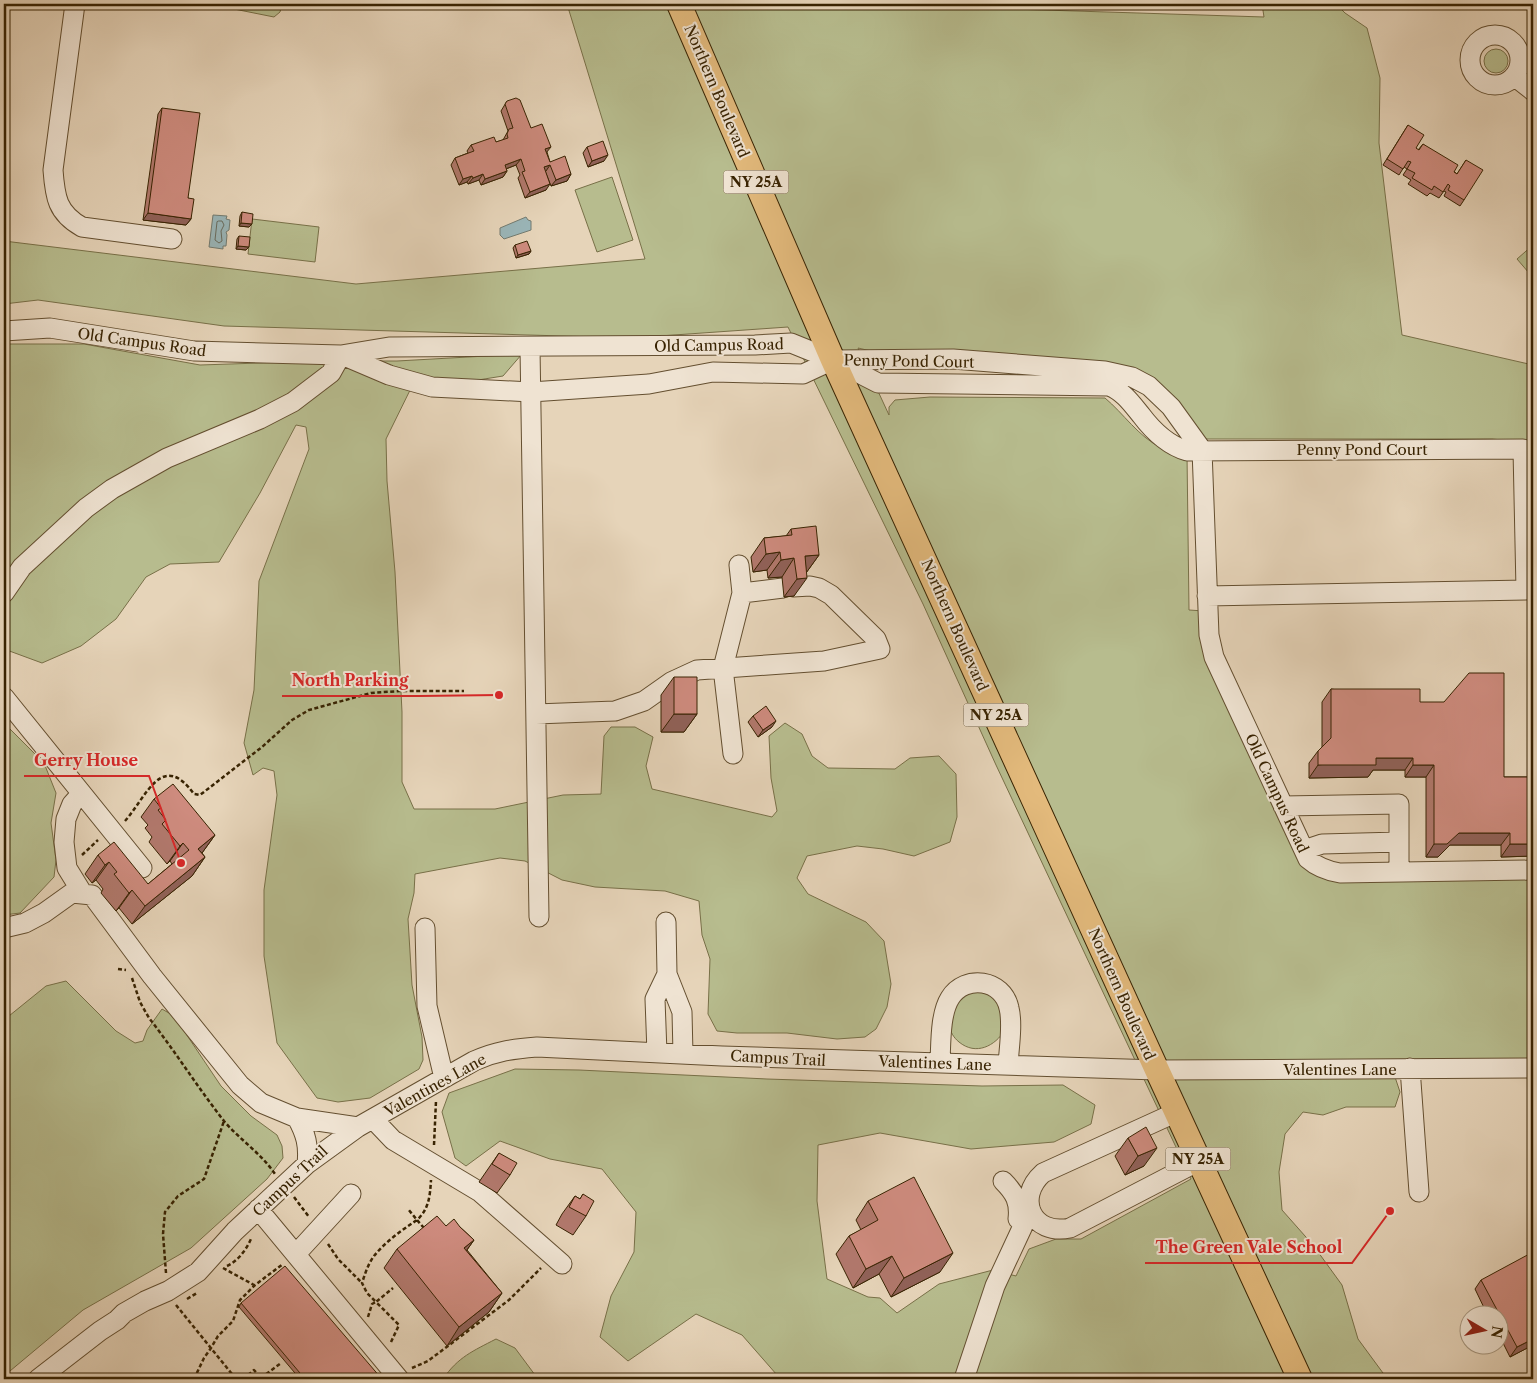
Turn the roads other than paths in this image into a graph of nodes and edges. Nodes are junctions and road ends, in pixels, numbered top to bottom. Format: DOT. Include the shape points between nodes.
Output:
graph roads {
  1 [pos="75,4"];
  2 [pos="679,4"];
  3 [pos="1514,76"];
  4 [pos="1533,92"];
  5 [pos="172,239"];
  6 [pos="4,331"];
  7 [pos="530,348"];
  8 [pos="342,355"];
  9 [pos="833,360"];
  10 [pos="531,392"];
  11 [pos="1202,450"];
  12 [pos="739,565"];
  13 [pos="4,593"];
  14 [pos="742,593"];
  15 [pos="1207,596"];
  16 [pos="724,668"];
  17 [pos="4,697"];
  18 [pos="536,714"];
  19 [pos="733,754"];
  20 [pos="81,794"];
  21 [pos="1283,806"];
  22 [pos="1399,842"];
  23 [pos="1304,850"];
  24 [pos="142,868"];
  25 [pos="1533,870"];
  26 [pos="1399,871"];
  27 [pos="83,894"];
  28 [pos="539,918"];
  29 [pos="666,922"];
  30 [pos="4,928"];
  31 [pos="425,928"];
  32 [pos="667,974"];
  33 [pos="657,1053"];
  34 [pos="683,1054"];
  35 [pos="940,1062"];
  36 [pos="1008,1066"];
  37 [pos="1410,1068"];
  38 [pos="1533,1068"];
  39 [pos="1157,1070"];
  40 [pos="444,1078"];
  41 [pos="1177,1112"];
  42 [pos="297,1118"];
  43 [pos="365,1123"];
  44 [pos="1199,1161"];
  45 [pos="307,1164"];
  46 [pos="1053,1169"];
  47 [pos="1419,1192"];
  48 [pos="351,1194"];
  49 [pos="1030,1208"];
  50 [pos="262,1214"];
  51 [pos="1060,1230"];
  52 [pos="296,1254"];
  53 [pos="1010,1254"];
  54 [pos="558,1261"];
  55 [pos="402,1372"];
  56 [pos="38,1379"];
  57 [pos="964,1379"];
  58 [pos="1300,1379"];
  1 -- 5 [label="street" via="53,170 60,208 69,220 82,227"];
  2 -- 9 [label="main road, Northern Boulevard / NY 25A"];
  3 -- 4 [label="street"];
  6 -- 8 [label="street, Old Campus Road" via="50,328 194,351"];
  7 -- 8 [label="street, Old Campus Road" via="389,348"];
  7 -- 9 [label="street, Old Campus Road" via="791,343"];
  7 -- 10 [label="street"];
  8 -- 10 [label="street, Old Campus Road" via="388,375 432,387"];
  8 -- 13 [label="street" via="332,373 292,402 167,458 112,489 86,508 22,567"];
  9 -- 10 [label="street, Old Campus Road" via="803,374 713,372 649,384"];
  9 -- 11 [label="street, Penny Pond Court" via="878,383 1109,386 1130,402 1173,447"];
  9 -- 11 [label="street, Penny Pond Court" via="953,359 1104,370 1132,376 1149,386 1171,407"];
  9 -- 39 [label="main road, Northern Boulevard / NY 25A"];
  10 -- 18 [label="street"];
  11 -- 15 [label="street, Old Campus Road"];
  11 -- 15 [label="street, Penny Pond Court" via="1523,449 1526,590"];
  12 -- 14 [label="street"];
  14 -- 16 [label="street"];
  14 -- 16 [label="street" via="810,586 819,588 876,639 880,649 824,661"];
  15 -- 21 [label="street, Old Campus Road" via="1214,657"];
  16 -- 18 [label="street" via="697,670 671,682 644,701 615,711"];
  16 -- 19 [label="street"];
  17 -- 20 [label="street"];
  18 -- 28 [label="street"];
  20 -- 24 [label="street"];
  20 -- 27 [label="street" via="72,804 66,819 64,842 67,868"];
  21 -- 22 [label="street" via="1399,804"];
  21 -- 23 [label="street, Old Campus Road"];
  22 -- 23 [label="street" via="1322,844"];
  22 -- 26 [label="street"];
  23 -- 26 [label="street, Old Campus Road" via="1313,864 1332,872"];
  25 -- 26 [label="street, Old Campus Road"];
  27 -- 30 [label="street" via="72,893 25,923"];
  27 -- 42 [label="street" via="92,895 240,1085 261,1103"];
  29 -- 32 [label="street"];
  31 -- 40 [label="street" via="427,1006"];
  32 -- 33 [label="street" via="655,999"];
  32 -- 34 [label="street" via="682,1012"];
  33 -- 34 [label="street, Valentines Lane"];
  33 -- 40 [label="street, Valentines Lane" via="537,1047 510,1049 494,1052"];
  34 -- 35 [label="street, Valentines Lane"];
  35 -- 36 [label="street, Valentines Lane"];
  35 -- 36 [label="street" via="941,1033 950,998 965,985 981,982 996,988 1010,1008"];
  36 -- 39 [label="street, Valentines Lane"];
  37 -- 38 [label="street, Valentines Lane"];
  37 -- 39 [label="street, Valentines Lane"];
  37 -- 47 [label="street"];
  39 -- 41 [label="main road, Northern Boulevard / NY 25A"];
  40 -- 43 [label="street, Valentines Lane"];
  41 -- 44 [label="main road, Northern Boulevard / NY 25A"];
  41 -- 46 [label="street"];
  42 -- 43 [label="street"];
  42 -- 45 [label="street" via="309,1149"];
  43 -- 45 [label="street, Valentines Lane"];
  43 -- 54 [label="street" via="480,1192"];
  44 -- 51 [label="street" via="1070,1228"];
  44 -- 58 [label="main road, Northern Boulevard / NY 25A"];
  45 -- 50 [label="street, Valentines Lane"];
  46 -- 49 [label="street" via="1036,1180 1031,1188"];
  46 -- 53 [label="street" via="1003,1181 1013,1191 1019,1211"];
  48 -- 52 [label="street"];
  49 -- 51 [label="street" via="1041,1224"];
  49 -- 53 [label="street"];
  50 -- 52 [label="street"];
  50 -- 56 [label="street, Valentines Lane" via="235,1230 198,1272 124,1313"];
  51 -- 53 [label="street" via="1044,1233"];
  52 -- 55 [label="street" via="386,1364"];
  53 -- 57 [label="street" via="995,1286"];
}
